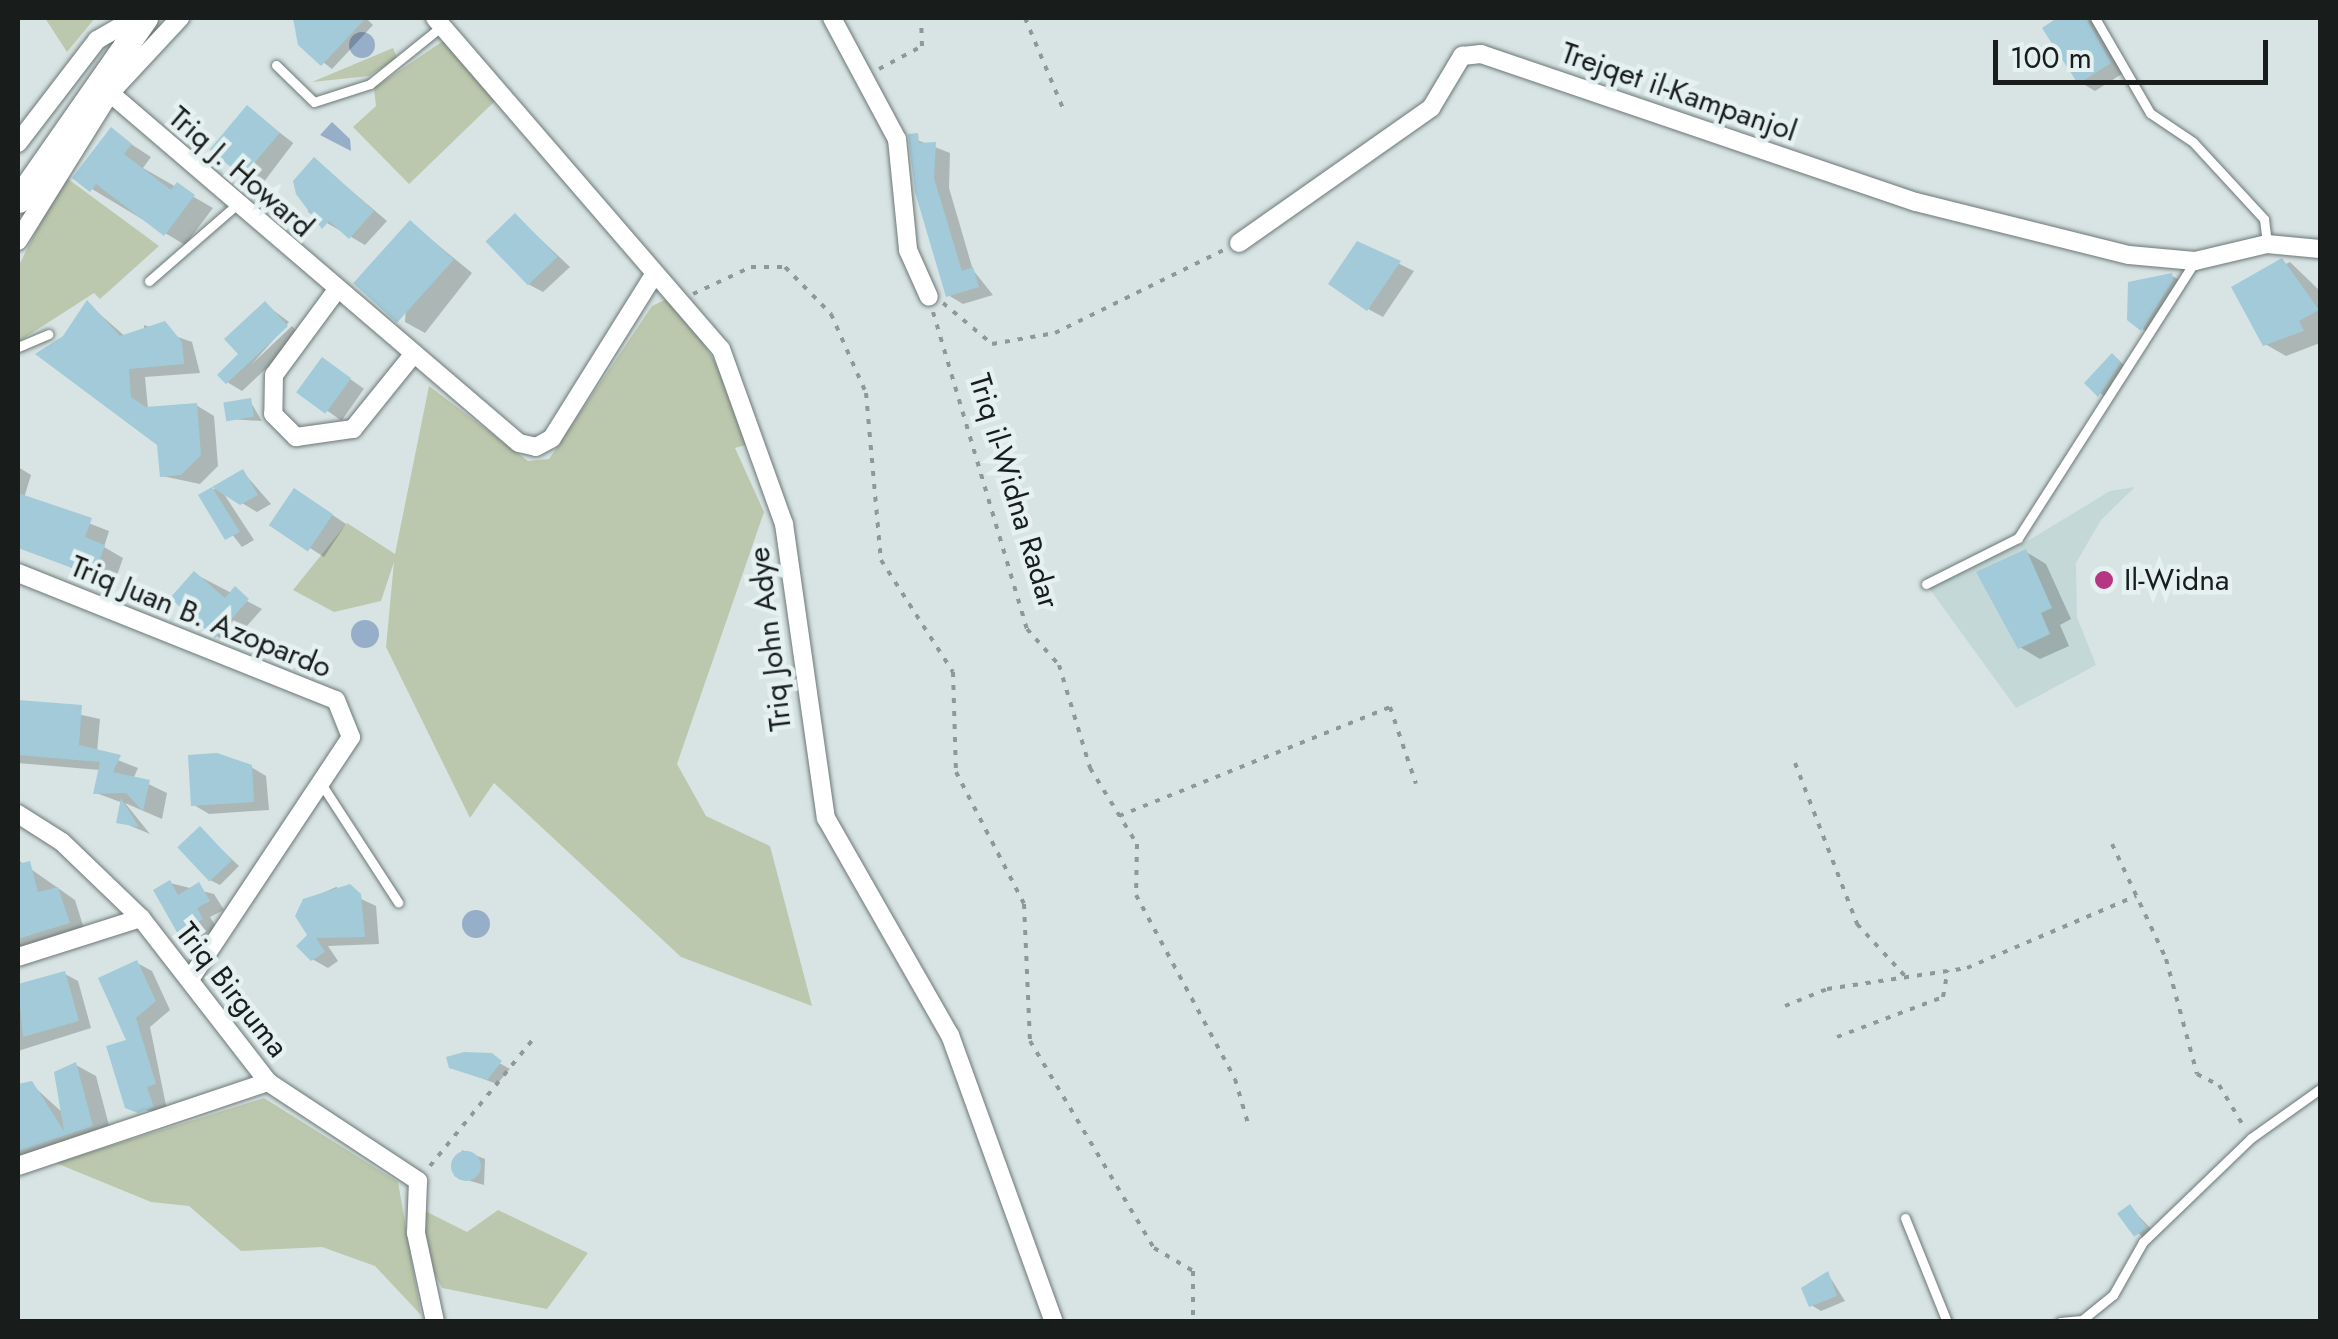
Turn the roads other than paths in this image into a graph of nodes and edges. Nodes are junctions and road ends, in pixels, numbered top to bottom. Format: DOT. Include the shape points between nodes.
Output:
graph roads {
  1 [pos="135,18"];
  2 [pos="167,18"];
  3 [pos="180,18"];
  4 [pos="832,18"];
  5 [pos="2095,18"];
  6 [pos="439,22"];
  7 [pos="152,24"];
  8 [pos="276,65"];
  9 [pos="107,81"];
  10 [pos="18,144"];
  11 [pos="18,200"];
  12 [pos="236,206"];
  13 [pos="18,241"];
  14 [pos="1239,243"];
  15 [pos="2267,244"];
  16 [pos="2320,249"];
  17 [pos="2195,261"];
  18 [pos="652,278"];
  19 [pos="148,281"];
  20 [pos="336,290"];
  21 [pos="929,298"];
  22 [pos="48,334"];
  23 [pos="18,347"];
  24 [pos="412,356"];
  25 [pos="18,574"];
  26 [pos="1926,584"];
  27 [pos="322,785"];
  28 [pos="18,814"];
  29 [pos="398,902"];
  30 [pos="140,918"];
  31 [pos="18,957"];
  32 [pos="190,979"];
  33 [pos="268,1082"];
  34 [pos="2320,1089"];
  35 [pos="18,1166"];
  36 [pos="1905,1218"];
  37 [pos="434,1322"];
  38 [pos="1054,1322"];
  39 [pos="1947,1322"];
  40 [pos="2060,1322"];
  1 -- 10 [label="street" via="97,40"];
  2 -- 7 [label="street"];
  3 -- 7 [label="street"];
  4 -- 21 [label="street" via="897,139 908,250"];
  5 -- 15 [label="lane" via="2150,113 2193,142 2264,218"];
  6 -- 8 [label="lane" via="370,84 314,102"];
  6 -- 18 [label="street, Triq John Adye"];
  7 -- 9 [label="main road"];
  9 -- 11 [label="main road"];
  9 -- 12 [label="street, Triq J. Howard"];
  9 -- 13 [label="street"];
  12 -- 19 [label="lane"];
  12 -- 20 [label="street, Triq J. Howard"];
  14 -- 17 [label="street, Trejqet il-Kampanjol" via="1431,108 1462,56 1481,54 1916,202 2129,254"];
  15 -- 16 [label="street, Trejqet il-Kampanjol"];
  15 -- 17 [label="street, Trejqet il-Kampanjol"];
  17 -- 26 [label="lane" via="2018,538"];
  18 -- 24 [label="street, Triq J. Howard" via="552,438 536,448"];
  18 -- 38 [label="street, Triq John Adye" via="686,299 721,349 784,524 826,818 950,1035"];
  20 -- 24 [label="street, Triq J. Howard"];
  20 -- 24 [label="street" via="274,375 273,414 296,437 352,429"];
  22 -- 23 [label="lane"];
  25 -- 27 [label="street, Triq Juan B. Azopardo" via="336,700 351,737"];
  27 -- 29 [label="lane"];
  27 -- 32 [label="street, Triq Juan B. Azopardo"];
  28 -- 30 [label="street, Triq Birguma" via="62,842"];
  30 -- 31 [label="street"];
  30 -- 32 [label="street, Triq Birguma"];
  32 -- 33 [label="street, Triq Birguma"];
  33 -- 35 [label="street"];
  33 -- 37 [label="street, Triq Birguma" via="418,1181 416,1233"];
  34 -- 40 [label="lane" via="2251,1138 2143,1242 2113,1295 2082,1320"];
  36 -- 39 [label="lane"];
}
